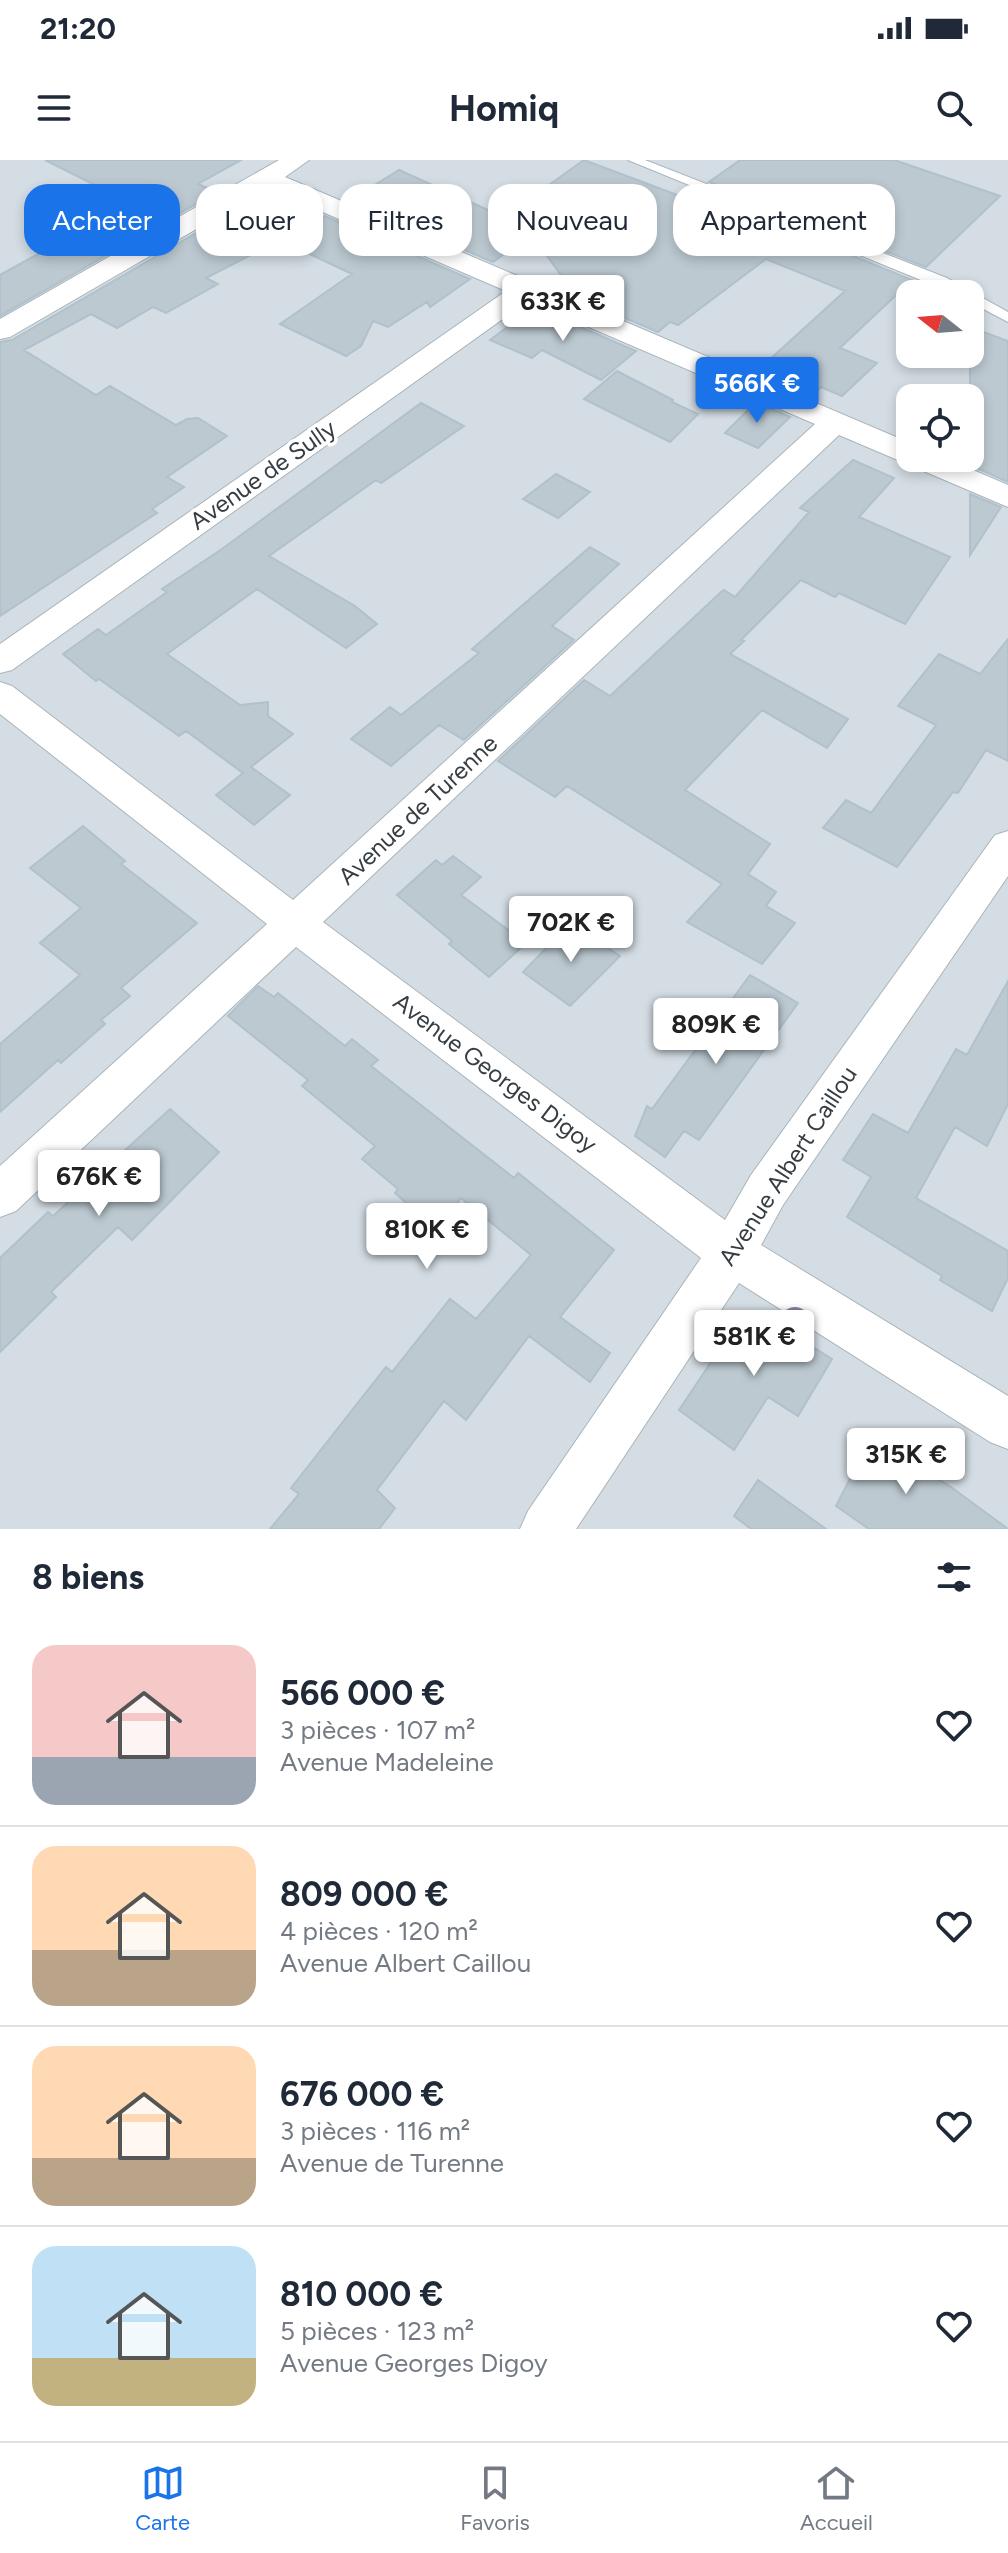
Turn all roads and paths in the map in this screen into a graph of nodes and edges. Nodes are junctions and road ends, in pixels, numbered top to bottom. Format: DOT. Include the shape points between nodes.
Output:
graph roads {
  1 [pos="297,160"];
  2 [pos="634,160"];
  3 [pos="265,178"];
  4 [pos="938,280"];
  5 [pos="526,290"];
  6 [pos="984,304"];
  7 [pos="1008,318"];
  8 [pos="0,331"];
  9 [pos="835,422"];
  10 [pos="896,448"];
  11 [pos="950,472"];
  12 [pos="1008,497"];
  13 [pos="0,661"];
  14 [pos="0,695"];
  15 [pos="1008,846"];
  16 [pos="296,923"];
  17 [pos="0,1196"];
  18 [pos="732,1253"];
  19 [pos="1008,1424"];
  20 [pos="546,1529"];
  1 -- 3 [label="street"];
  2 -- 4 [label="lane"];
  3 -- 5 [label="street"];
  3 -- 8 [label="street"];
  5 -- 9 [label="street"];
  5 -- 13 [label="street, Avenue de Sully"];
  6 -- 7 [label="lane"];
  9 -- 10 [label="street"];
  9 -- 16 [label="street, Avenue de Turenne"];
  11 -- 12 [label="street"];
  14 -- 16 [label="street, Avenue Georges Digoy"];
  15 -- 18 [label="street, Avenue Albert Caillou" via="767,1190"];
  16 -- 17 [label="street, Avenue de Turenne"];
  16 -- 18 [label="street, Avenue Georges Digoy"];
  18 -- 19 [label="street, Avenue Georges Digoy"];
  18 -- 20 [label="street, Avenue Albert Caillou"];
}
